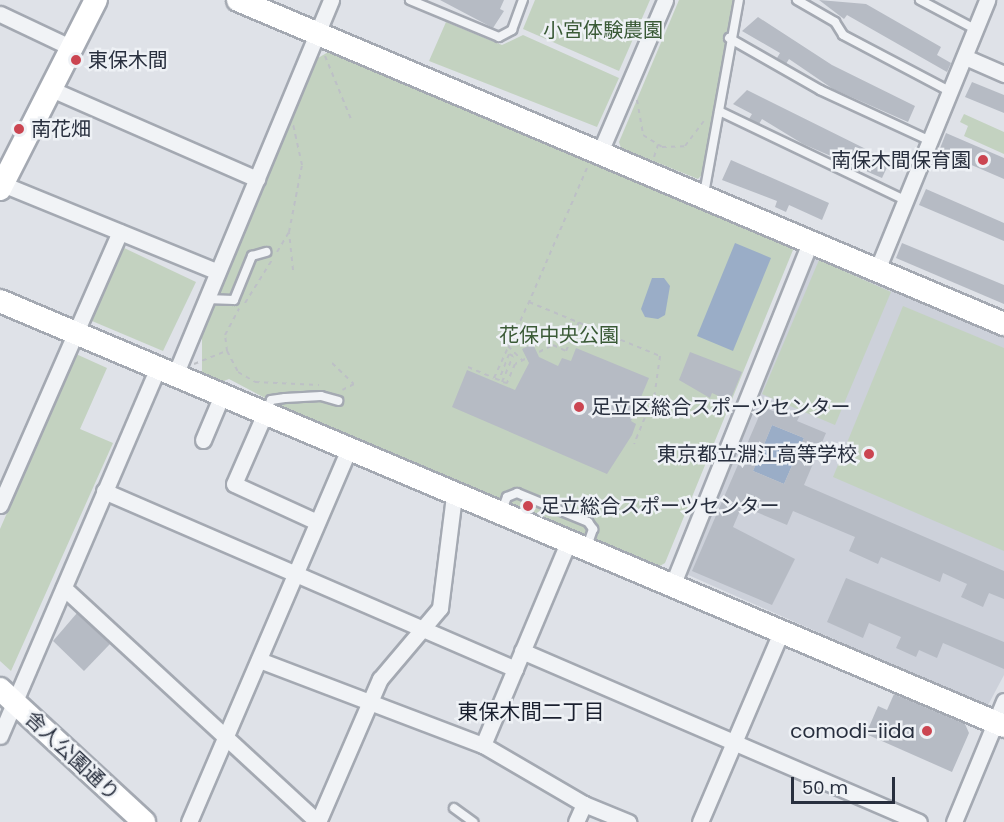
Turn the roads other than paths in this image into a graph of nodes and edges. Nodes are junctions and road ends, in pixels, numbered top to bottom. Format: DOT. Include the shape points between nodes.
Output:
graph roads {
  1 [pos="96,0"];
  2 [pos="238,0"];
  3 [pos="331,0"];
  4 [pos="410,0"];
  5 [pos="523,0"];
  6 [pos="665,0"];
  7 [pos="739,0"];
  8 [pos="797,0"];
  9 [pos="920,0"];
  10 [pos="987,0"];
  11 [pos="0,14"];
  12 [pos="975,29"];
  13 [pos="729,38"];
  14 [pos="320,41"];
  15 [pos="72,48"];
  16 [pos="965,57"];
  17 [pos="1004,74"];
  18 [pos="51,89"];
  19 [pos="951,92"];
  20 [pos="718,111"];
  21 [pos="928,140"];
  22 [pos="595,157"];
  23 [pos="257,179"];
  24 [pos="1,185"];
  25 [pos="703,195"];
  26 [pos="905,200"];
  27 [pos="120,232"];
  28 [pos="811,241"];
  29 [pos="266,252"];
  30 [pos="877,270"];
  31 [pos="218,272"];
  32 [pos="207,299"];
  33 [pos="0,301"];
  34 [pos="1004,324"];
  35 [pos="74,332"];
  36 [pos="174,370"];
  37 [pos="222,395"];
  38 [pos="338,401"];
  39 [pos="266,413"];
  40 [pos="203,440"];
  41 [pos="349,449"];
  42 [pos="104,491"];
  43 [pos="454,495"];
  44 [pos="0,505"];
  45 [pos="317,522"];
  46 [pos="576,547"];
  47 [pos="295,574"];
  48 [pos="672,586"];
  49 [pos="64,588"];
  50 [pos="425,630"];
  51 [pos="781,632"];
  52 [pos="522,651"];
  53 [pos="259,660"];
  54 [pos="515,669"];
  55 [pos="7,696"];
  56 [pos="1004,702"];
  57 [pos="368,703"];
  58 [pos="1000,724"];
  59 [pos="0,736"];
  60 [pos="225,738"];
  61 [pos="734,744"];
  62 [pos="483,745"];
  63 [pos="584,804"];
  64 [pos="454,808"];
  65 [pos="144,822"];
  66 [pos="189,822"];
  67 [pos="318,822"];
  68 [pos="474,822"];
  69 [pos="576,822"];
  70 [pos="628,822"];
  71 [pos="700,822"];
  72 [pos="920,822"];
  73 [pos="954,822"];
  1 -- 15 [label="street"];
  2 -- 14 [label="street"];
  3 -- 14 [label="street"];
  4 -- 5 [label="lane" via="499,37 512,30"];
  6 -- 22 [label="street"];
  7 -- 13 [label="lane"];
  8 -- 19 [label="lane" via="835,22 843,35"];
  9 -- 12 [label="lane"];
  10 -- 12 [label="street"];
  11 -- 15 [label="street"];
  12 -- 16 [label="street"];
  13 -- 20 [label="lane"];
  13 -- 21 [label="lane" via="820,90"];
  14 -- 22 [label="street"];
  14 -- 23 [label="street"];
  15 -- 18 [label="street"];
  16 -- 17 [label="street"];
  16 -- 19 [label="street"];
  18 -- 23 [label="street"];
  18 -- 24 [label="street"];
  19 -- 21 [label="street"];
  20 -- 25 [label="lane"];
  20 -- 26 [label="lane"];
  21 -- 26 [label="street"];
  22 -- 25 [label="street"];
  23 -- 31 [label="street"];
  24 -- 27 [label="street"];
  25 -- 28 [label="street"];
  26 -- 30 [label="street"];
  27 -- 31 [label="street"];
  27 -- 35 [label="street"];
  28 -- 30 [label="street"];
  28 -- 48 [label="street"];
  29 -- 32 [label="lane" via="252,256 234,300"];
  30 -- 34 [label="street"];
  31 -- 32 [label="street"];
  32 -- 36 [label="street"];
  33 -- 35 [label="street"];
  35 -- 36 [label="street"];
  35 -- 44 [label="street"];
  36 -- 37 [label="street"];
  36 -- 42 [label="street"];
  37 -- 39 [label="street"];
  37 -- 40 [label="street"];
  38 -- 39 [label="lane" via="321,396 271,400"];
  39 -- 41 [label="street"];
  39 -- 45 [label="street" via="234,484"];
  41 -- 43 [label="street"];
  41 -- 45 [label="street"];
  42 -- 47 [label="street"];
  42 -- 49 [label="street"];
  43 -- 46 [label="street"];
  43 -- 50 [label="street" via="444,595"];
  45 -- 47 [label="street"];
  46 -- 48 [label="street"];
  46 -- 52 [label="street"];
  47 -- 50 [label="street"];
  47 -- 53 [label="street"];
  48 -- 51 [label="street"];
  49 -- 55 [label="street"];
  49 -- 60 [label="street"];
  50 -- 54 [label="street"];
  50 -- 57 [label="street" via="380,679"];
  51 -- 58 [label="street"];
  51 -- 61 [label="street"];
  52 -- 54 [label="street"];
  52 -- 61 [label="street"];
  53 -- 57 [label="street"];
  53 -- 60 [label="street"];
  54 -- 62 [label="street"];
  55 -- 59 [label="street"];
  55 -- 65 [label="street, 舎人公園通り"];
  56 -- 58 [label="street"];
  57 -- 62 [label="street"];
  57 -- 67 [label="street"];
  58 -- 73 [label="street"];
  60 -- 66 [label="street"];
  60 -- 67 [label="street"];
  61 -- 71 [label="street"];
  61 -- 72 [label="street"];
  62 -- 63 [label="street"];
  63 -- 69 [label="street"];
  63 -- 70 [label="street"];
  64 -- 68 [label="lane"];
}
